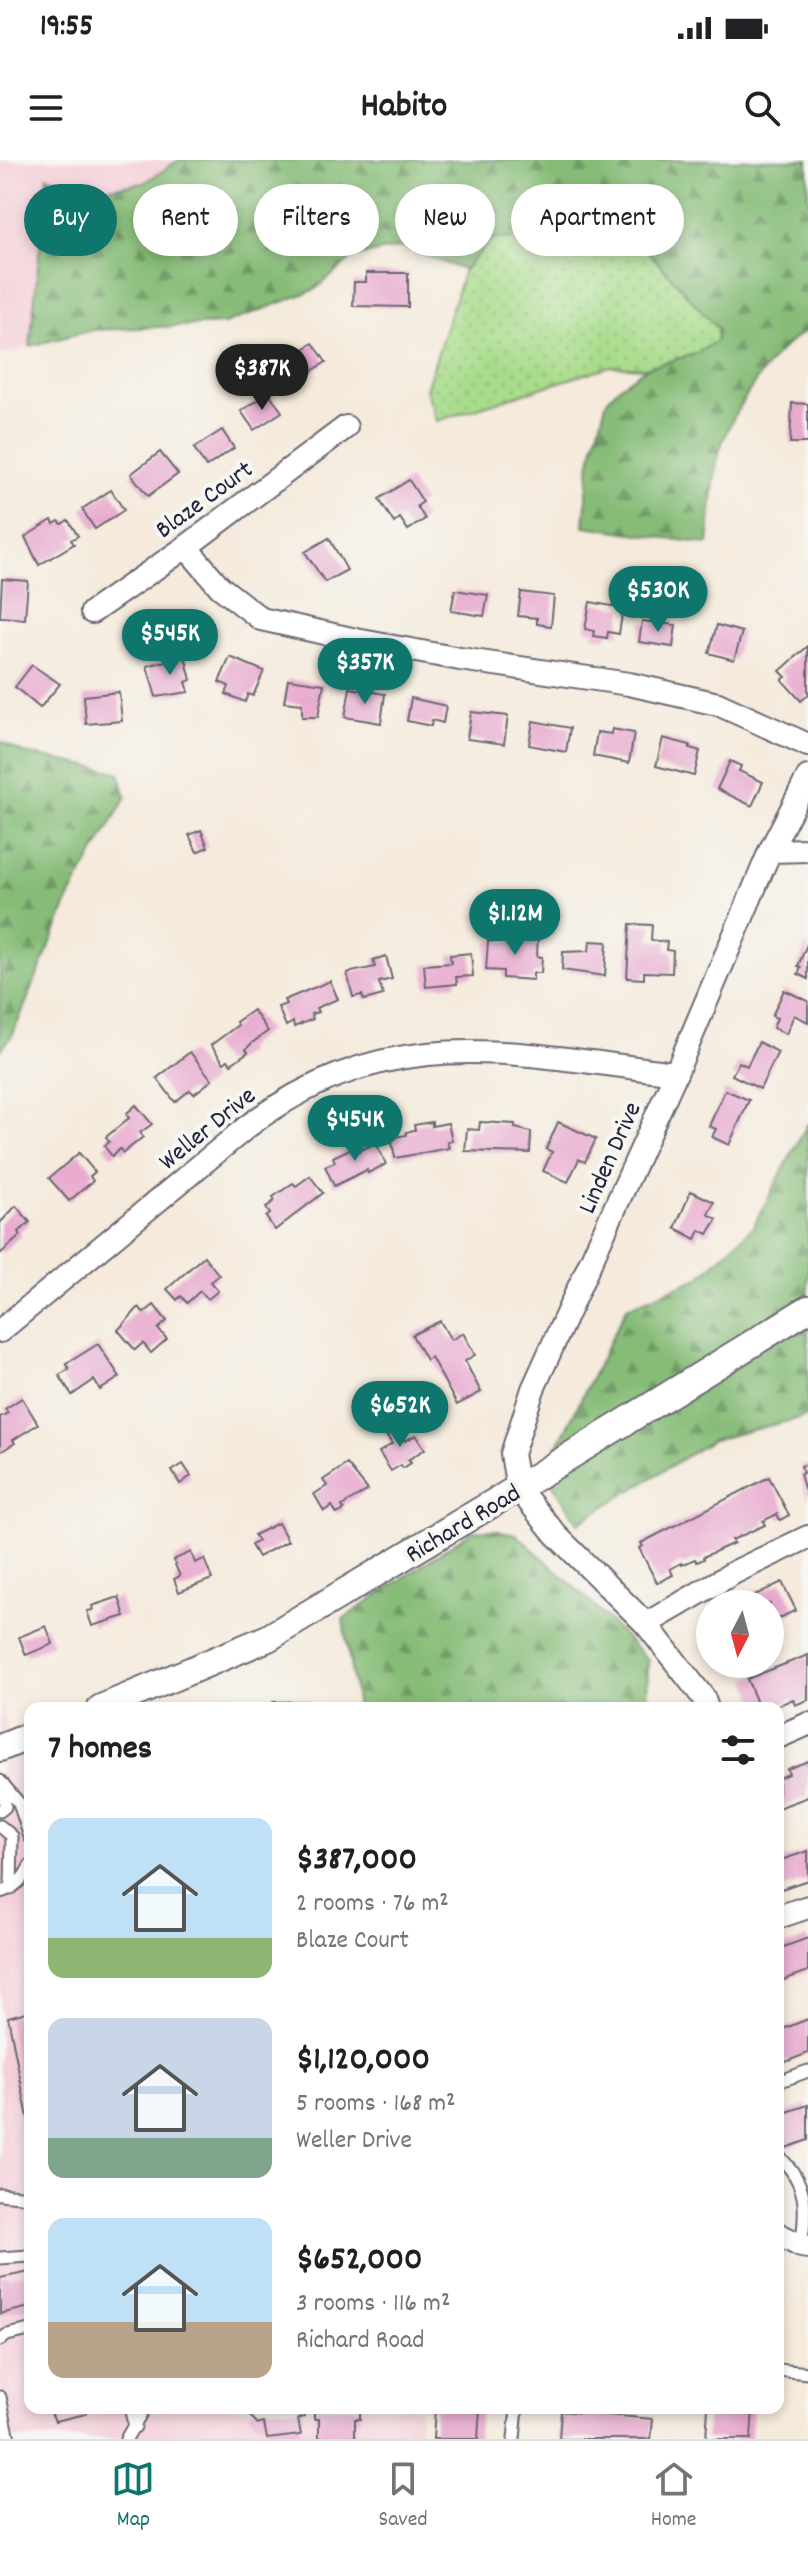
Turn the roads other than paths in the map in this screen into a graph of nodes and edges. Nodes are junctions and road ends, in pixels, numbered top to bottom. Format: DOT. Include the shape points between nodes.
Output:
graph roads {
  1 [pos="346,427"];
  2 [pos="186,547"];
  3 [pos="92,612"];
  4 [pos="808,745"];
  5 [pos="808,777"];
  6 [pos="808,850"];
  7 [pos="770,851"];
  8 [pos="676,1073"];
  9 [pos="808,1309"];
  10 [pos="0,1331"];
  11 [pos="518,1488"];
  12 [pos="808,1537"];
  13 [pos="646,1624"];
  14 [pos="115,1702"];
  15 [pos="705,1702"];
  16 [pos="808,1724"];
  17 [pos="784,1734"];
  18 [pos="24,1738"];
  19 [pos="0,1748"];
  20 [pos="2,1783"];
  21 [pos="0,1811"];
  22 [pos="24,1818"];
  23 [pos="0,1826"];
  24 [pos="24,1874"];
  25 [pos="5,1891"];
  26 [pos="808,1907"];
  27 [pos="784,1915"];
  28 [pos="808,2071"];
  29 [pos="784,2080"];
  30 [pos="784,2161"];
  31 [pos="0,2194"];
  32 [pos="24,2196"];
  33 [pos="784,2237"];
  34 [pos="805,2247"];
  35 [pos="24,2256"];
  36 [pos="0,2258"];
  37 [pos="24,2331"];
  38 [pos="0,2340"];
  39 [pos="784,2371"];
  40 [pos="808,2373"];
  41 [pos="0,2397"];
  42 [pos="132,2414"];
  43 [pos="141,2414"];
  44 [pos="516,2414"];
  45 [pos="135,2427"];
  46 [pos="9,2439"];
  47 [pos="126,2439"];
  48 [pos="514,2439"];
  1 -- 2 [label="street, Blaze Court"];
  2 -- 3 [label="street, Blaze Court"];
  2 -- 4 [label="street" via="220,587 261,619 718,704"];
  5 -- 7 [label="street, Linden Drive"];
  6 -- 7 [label="street"];
  7 -- 8 [label="street, Linden Drive"];
  8 -- 10 [label="street, Weller Drive" via="458,1051 393,1058 349,1070 307,1088 258,1119"];
  8 -- 11 [label="street, Linden Drive" via="533,1389 512,1454"];
  9 -- 11 [label="street, Richard Road"];
  11 -- 13 [label="street" via="556,1535"];
  11 -- 14 [label="street, Richard Road" via="268,1638"];
  12 -- 13 [label="street"];
  13 -- 15 [label="street"];
  16 -- 17 [label="street"];
  18 -- 19 [label="street"];
  20 -- 21 [label="lane" via="5,1807"];
  20 -- 22 [label="lane"];
  23 -- 25 [label="lane" via="12,1836"];
  24 -- 25 [label="lane"];
  26 -- 27 [label="street"];
  28 -- 29 [label="lane"];
  30 -- 34 [label="lane" via="805,2196"];
  31 -- 32 [label="lane"];
  33 -- 34 [label="street"];
  35 -- 36 [label="lane"];
  37 -- 38 [label="lane"];
  39 -- 40 [label="lane"];
  41 -- 46 [label="lane"];
  42 -- 45 [label="lane"];
  43 -- 45 [label="lane"];
  44 -- 48 [label="lane"];
  45 -- 47 [label="lane"];
}
